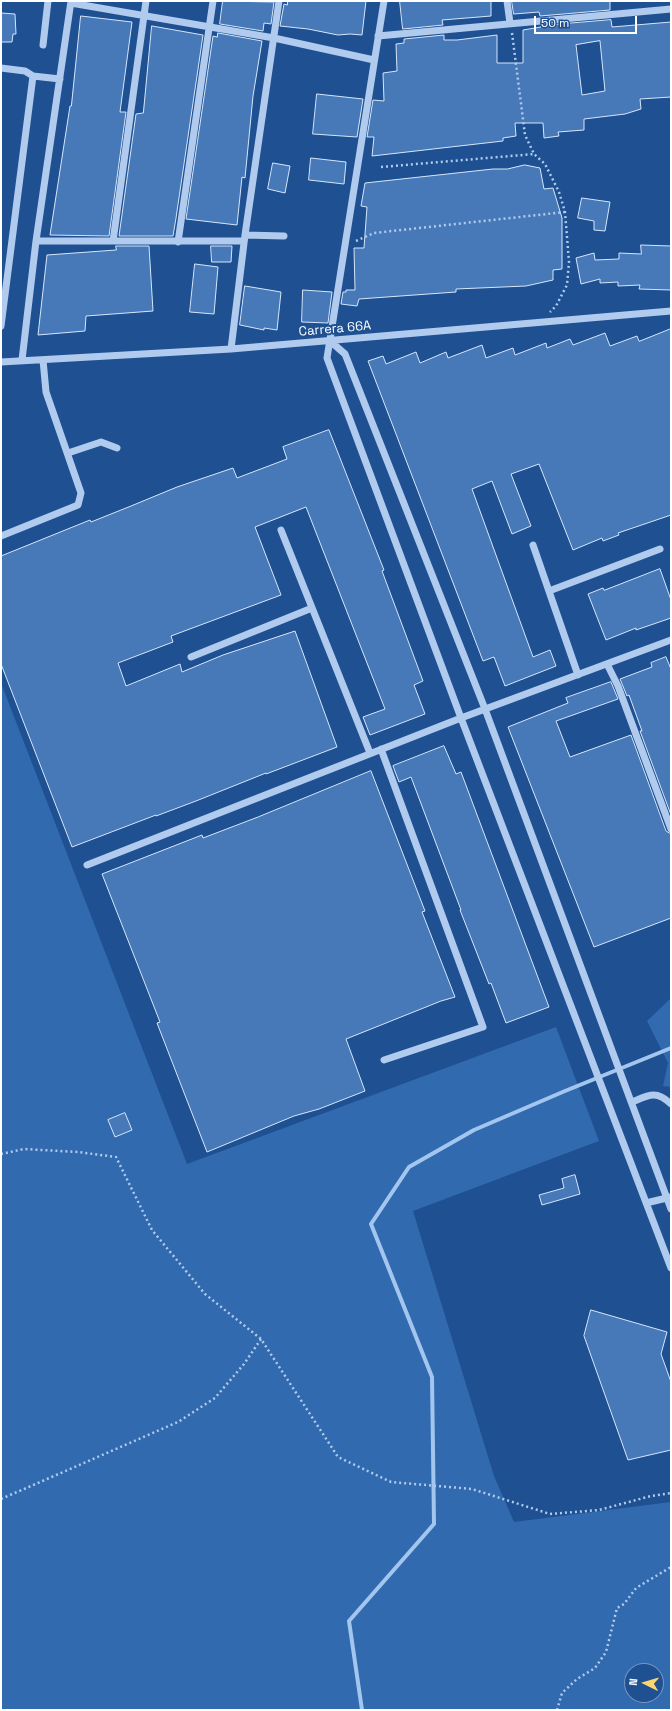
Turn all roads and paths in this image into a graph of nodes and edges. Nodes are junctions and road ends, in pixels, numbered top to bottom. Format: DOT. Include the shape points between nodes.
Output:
graph roads {
  1 [pos="48,1"];
  2 [pos="146,1"];
  3 [pos="213,1"];
  4 [pos="279,1"];
  5 [pos="384,1"];
  6 [pos="507,1"];
  7 [pos="71,2"];
  8 [pos="671,9"];
  9 [pos="144,16"];
  10 [pos="510,23"];
  11 [pos="209,27"];
  12 [pos="378,36"];
  13 [pos="274,38"];
  14 [pos="43,44"];
  15 [pos="374,60"];
  16 [pos="1,68"];
  17 [pos="33,76"];
  18 [pos="60,79"];
  19 [pos="534,154"];
  20 [pos="381,167"];
  21 [pos="566,212"];
  22 [pos="284,236"];
  23 [pos="245,238"];
  24 [pos="36,241"];
  25 [pos="113,241"];
  26 [pos="178,242"];
  27 [pos="344,246"];
  28 [pos="671,311"];
  29 [pos="538,323"];
  30 [pos="1,326"];
  31 [pos="330,342"];
  32 [pos="231,349"];
  33 [pos="22,360"];
  34 [pos="43,360"];
  35 [pos="1,362"];
  36 [pos="117,448"];
  37 [pos="68,454"];
  38 [pos="281,530"];
  39 [pos="1,536"];
  40 [pos="533,545"];
  41 [pos="660,549"];
  42 [pos="548,591"];
  43 [pos="312,608"];
  44 [pos="671,640"];
  45 [pos="191,657"];
  46 [pos="607,664"];
  47 [pos="578,674"];
  48 [pos="485,709"];
  49 [pos="461,718"];
  50 [pos="381,749"];
  51 [pos="370,754"];
  52 [pos="671,829"];
  53 [pos="87,865"];
  54 [pos="384,1060"];
  55 [pos="632,1102"];
  56 [pos="671,1104"];
  57 [pos="1,1154"];
  58 [pos="669,1197"];
  59 [pos="646,1203"];
  60 [pos="671,1209"];
  61 [pos="671,1268"];
  62 [pos="261,1339"];
  63 [pos="671,1493"];
  64 [pos="1,1499"];
  65 [pos="671,1567"];
  66 [pos="557,1710"];
  1 -- 14 [label="street"];
  2 -- 9 [label="street"];
  3 -- 11 [label="street"];
  4 -- 13 [label="street"];
  5 -- 12 [label="street"];
  6 -- 10 [label="street"];
  7 -- 9 [label="street"];
  7 -- 18 [label="street"];
  8 -- 10 [label="street"];
  9 -- 11 [label="street"];
  9 -- 25 [label="street"];
  10 -- 12 [label="street"];
  10 -- 19 [label="path" via="515,45 525,135"];
  11 -- 13 [label="street"];
  11 -- 26 [label="street"];
  12 -- 15 [label="street"];
  13 -- 15 [label="street"];
  13 -- 23 [label="street"];
  15 -- 27 [label="street"];
  16 -- 17 [label="street" via="25,71"];
  17 -- 18 [label="street"];
  17 -- 30 [label="street"];
  18 -- 24 [label="street"];
  19 -- 20 [label="path"];
  19 -- 21 [label="path" via="545,164"];
  21 -- 27 [label="path" via="374,233"];
  21 -- 29 [label="path" via="569,262 567,285 556,306"];
  22 -- 23 [label="street"];
  23 -- 26 [label="street"];
  23 -- 32 [label="street"];
  24 -- 25 [label="street"];
  24 -- 33 [label="street"];
  25 -- 26 [label="street"];
  27 -- 31 [label="street"];
  28 -- 29 [label="street, Carrera 66A"];
  29 -- 31 [label="street, Carrera 66A"];
  31 -- 32 [label="street, Carrera 66A"];
  31 -- 48 [label="street" via="345,354"];
  31 -- 49 [label="street" via="327,358"];
  32 -- 34 [label="street, Carrera 66A"];
  33 -- 34 [label="street, Carrera 66A"];
  33 -- 35 [label="street, Carrera 66A"];
  34 -- 37 [label="street" via="46,392"];
  36 -- 37 [label="street" via="101,442"];
  37 -- 39 [label="street" via="81,493 78,505"];
  38 -- 43 [label="street"];
  40 -- 42 [label="street"];
  41 -- 42 [label="street"];
  42 -- 47 [label="street"];
  43 -- 45 [label="street"];
  43 -- 51 [label="street"];
  44 -- 46 [label="street"];
  46 -- 47 [label="street"];
  46 -- 52 [label="street" via="618,686"];
  47 -- 48 [label="street"];
  48 -- 49 [label="street"];
  48 -- 55 [label="street"];
  49 -- 50 [label="street"];
  49 -- 59 [label="street"];
  50 -- 51 [label="street"];
  50 -- 54 [label="street" via="483,1027"];
  51 -- 53 [label="street"];
  55 -- 56 [label="street" via="655,1094"];
  55 -- 58 [label="street"];
  57 -- 62 [label="path" via="24,1149 116,1157 152,1230 205,1294"];
  58 -- 59 [label="street"];
  58 -- 60 [label="street"];
  59 -- 61 [label="street"];
  62 -- 63 [label="path" via="338,1457 391,1482 472,1489 550,1514 599,1510"];
  62 -- 64 [label="path" via="215,1398 178,1422"];
  65 -- 66 [label="path" via="636,1588 624,1604 617,1608 606,1652 595,1668 562,1693"];
}
